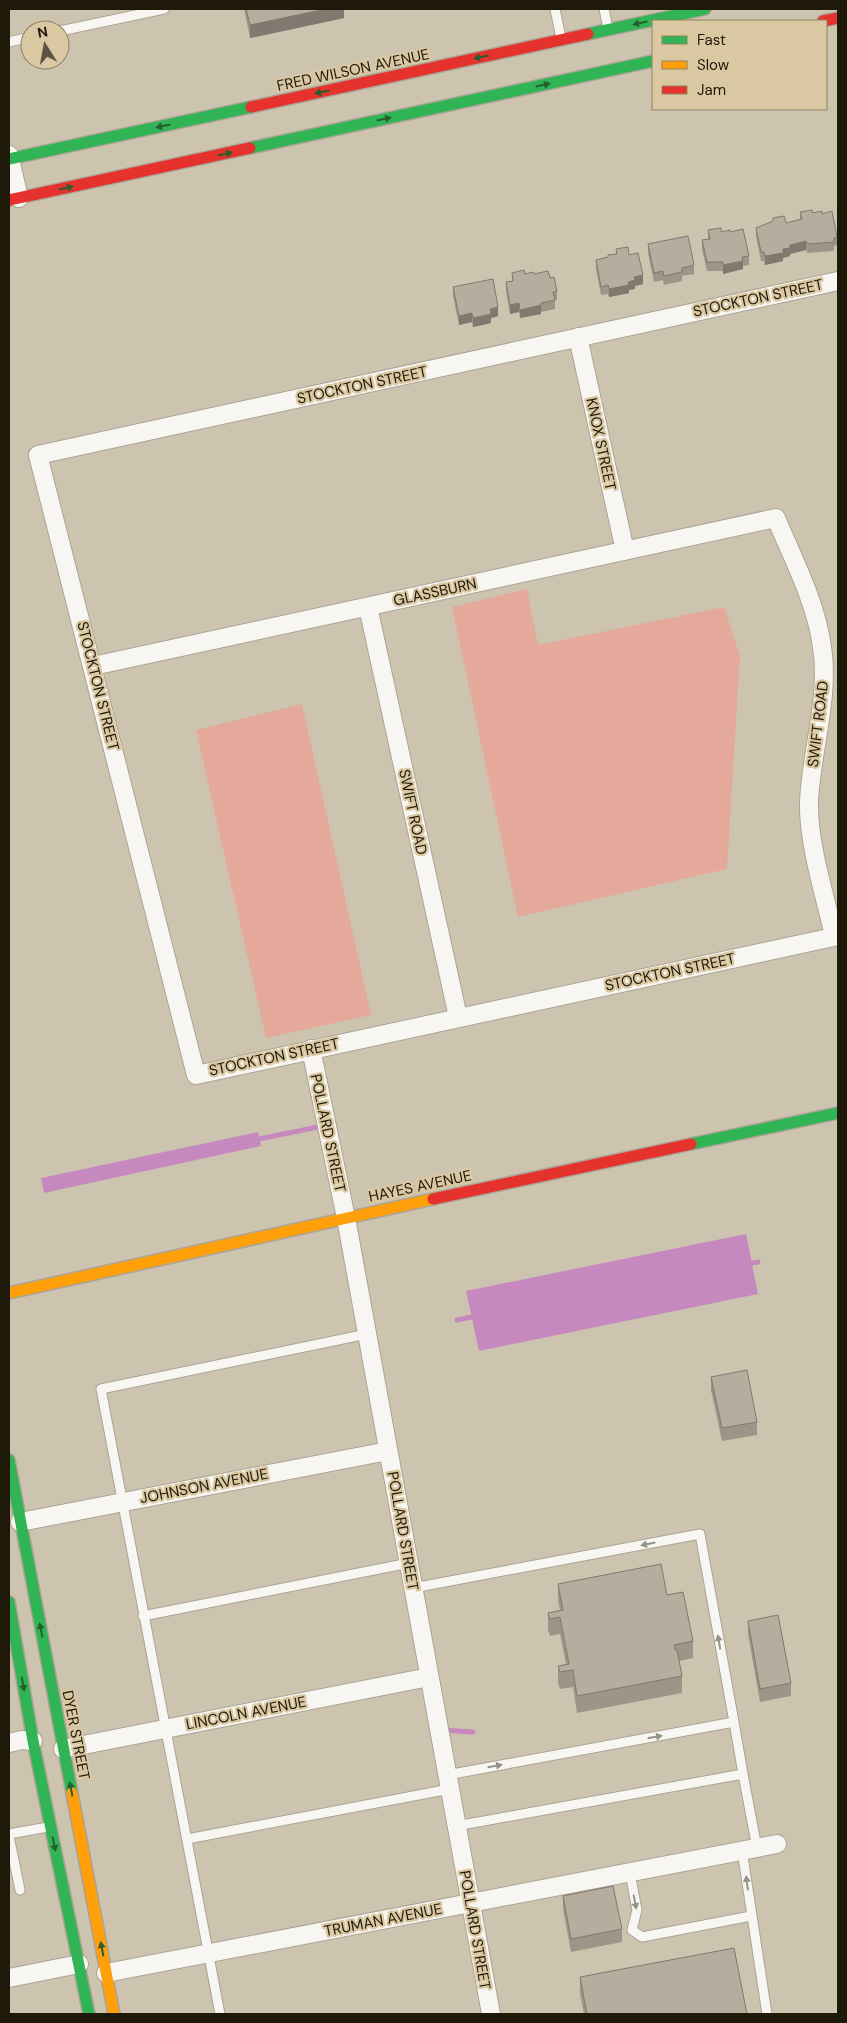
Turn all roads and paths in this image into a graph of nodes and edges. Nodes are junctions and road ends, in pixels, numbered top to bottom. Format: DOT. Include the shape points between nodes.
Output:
graph roads {
  1 [pos="164,9"];
  2 [pos="555,9"];
  3 [pos="604,9"];
  4 [pos="704,9"];
  5 [pos="674,15"];
  6 [pos="652,20"];
  7 [pos="652,20"];
  8 [pos="70,29"];
  9 [pos="609,30"];
  10 [pos="562,40"];
  11 [pos="652,60"];
  12 [pos="9,158"];
  13 [pos="14,199"];
  14 [pos="838,281"];
  15 [pos="578,337"];
  16 [pos="776,518"];
  17 [pos="625,550"];
  18 [pos="368,607"];
  19 [pos="94,666"];
  20 [pos="836,936"];
  21 [pos="458,1017"];
  22 [pos="311,1049"];
  23 [pos="838,1113"];
  24 [pos="346,1218"];
  25 [pos="9,1293"];
  26 [pos="367,1334"];
  27 [pos="388,1451"];
  28 [pos="9,1460"];
  29 [pos="122,1502"];
  30 [pos="20,1522"];
  31 [pos="408,1563"];
  32 [pos="413,1588"];
  33 [pos="9,1602"];
  34 [pos="11,1614"];
  35 [pos="144,1616"];
  36 [pos="32,1665"];
  37 [pos="429,1678"];
  38 [pos="734,1722"];
  39 [pos="166,1728"];
  40 [pos="9,1743"];
  41 [pos="48,1744"];
  42 [pos="743,1774"];
  43 [pos="448,1782"];
  44 [pos="50,1826"];
  45 [pos="456,1826"];
  46 [pos="9,1835"];
  47 [pos="186,1839"];
  48 [pos="778,1844"];
  49 [pos="749,1849"];
  50 [pos="630,1874"];
  51 [pos="20,1890"];
  52 [pos="470,1904"];
  53 [pos="751,1916"];
  54 [pos="209,1953"];
  55 [pos="85,1963"];
  56 [pos="9,1978"];
  57 [pos="101,1980"];
  58 [pos="110,1997"];
  59 [pos="88,2014"];
  60 [pos="114,2014"];
  61 [pos="220,2014"];
  62 [pos="490,2014"];
  63 [pos="767,2014"];
  1 -- 8 [label="lane"];
  2 -- 10 [label="lane"];
  3 -- 9 [label="lane"];
  4 -- 5 [label="main road, FRED WILSON AVENUE"];
  5 -- 6 [label="main road, FRED WILSON AVENUE, one-way"];
  7 -- 9 [label="main road, FRED WILSON AVENUE, one-way"];
  9 -- 10 [label="main road, FRED WILSON AVENUE"];
  10 -- 12 [label="main road, FRED WILSON AVENUE, one-way"];
  13 -- 11 [label="main road, one-way"];
  12 -- 13 [label="street"];
  14 -- 15 [label="street, STOCKTON STREET"];
  15 -- 17 [label="street, KNOX STREET"];
  15 -- 19 [label="street, STOCKTON STREET" via="38,456"];
  16 -- 17 [label="street, GLASSBURN"];
  16 -- 20 [label="street, SWIFT ROAD" via="808,596 822,645 824,680 809,820"];
  17 -- 18 [label="street, GLASSBURN"];
  18 -- 19 [label="street, GLASSBURN"];
  18 -- 21 [label="street, SWIFT ROAD"];
  19 -- 22 [label="street, STOCKTON STREET" via="196,1074"];
  20 -- 21 [label="street, STOCKTON STREET"];
  21 -- 22 [label="street, STOCKTON STREET"];
  22 -- 24 [label="street, POLLARD STREET"];
  23 -- 24 [label="main road, HAYES AVENUE"];
  24 -- 25 [label="main road, HAYES AVENUE"];
  24 -- 26 [label="street, POLLARD STREET"];
  26 -- 27 [label="street, POLLARD STREET"];
  26 -- 29 [label="lane" via="101,1388"];
  27 -- 29 [label="street, JOHNSON AVENUE"];
  27 -- 31 [label="street, POLLARD STREET"];
  28 -- 30 [label="main road, DYER STREET"];
  29 -- 30 [label="street, JOHNSON AVENUE"];
  29 -- 35 [label="lane"];
  41 -- 30 [label="main road, DYER STREET, one-way"];
  31 -- 32 [label="street, POLLARD STREET"];
  31 -- 35 [label="lane"];
  32 -- 37 [label="street, POLLARD STREET"];
  38 -- 32 [label="lane, one-way" via="700,1534"];
  33 -- 34 [label="main road, DYER STREET"];
  34 -- 36 [label="main road" via="22,1633"];
  34 -- 41 [label="main road, DYER STREET, one-way"];
  35 -- 39 [label="lane"];
  37 -- 39 [label="street, LINCOLN AVENUE"];
  37 -- 43 [label="street, POLLARD STREET"];
  38 -- 42 [label="lane"];
  43 -- 38 [label="lane, one-way"];
  39 -- 41 [label="street, LINCOLN AVENUE"];
  39 -- 47 [label="lane"];
  40 -- 41 [label="street, LINCOLN AVENUE" via="22,1740"];
  41 -- 44 [label="main road, DYER STREET"];
  57 -- 41 [label="main road, DYER STREET, one-way"];
  42 -- 45 [label="lane"];
  42 -- 49 [label="lane"];
  43 -- 45 [label="street, POLLARD STREET"];
  43 -- 47 [label="lane"];
  44 -- 46 [label="lane"];
  44 -- 55 [label="main road, DYER STREET, one-way"];
  45 -- 52 [label="street, POLLARD STREET"];
  46 -- 51 [label="lane"];
  47 -- 54 [label="lane"];
  48 -- 49 [label="street, TRUMAN AVENUE"];
  49 -- 50 [label="street, TRUMAN AVENUE"];
  53 -- 49 [label="lane, one-way"];
  50 -- 52 [label="street, TRUMAN AVENUE"];
  50 -- 53 [label="lane, one-way" via="637,1910 632,1930 642,1937"];
  52 -- 54 [label="street, TRUMAN AVENUE"];
  52 -- 62 [label="street, POLLARD STREET"];
  53 -- 63 [label="lane"];
  54 -- 57 [label="street, TRUMAN AVENUE"];
  54 -- 61 [label="lane"];
  55 -- 56 [label="street"];
  55 -- 59 [label="main road, DYER STREET"];
  57 -- 58 [label="main road, DYER STREET"];
  57 -- 58 [label="main road"];
  58 -- 60 [label="main road, DYER STREET"];
}
